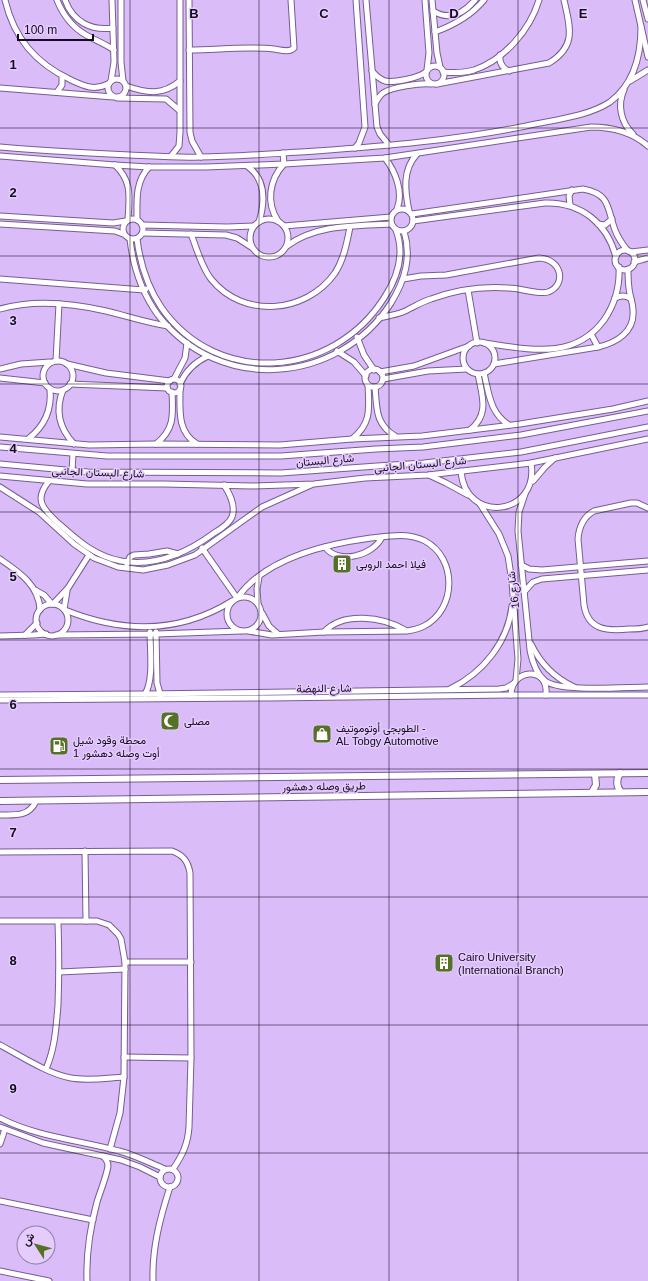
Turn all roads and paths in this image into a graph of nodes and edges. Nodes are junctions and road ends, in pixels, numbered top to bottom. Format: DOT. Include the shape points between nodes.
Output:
graph roads {
  1 [pos="5,0"];
  2 [pos="57,0"];
  3 [pos="65,0"];
  4 [pos="112,0"];
  5 [pos="121,0"];
  6 [pos="180,0"];
  7 [pos="189,0"];
  8 [pos="291,0"];
  9 [pos="356,0"];
  10 [pos="366,0"];
  11 [pos="425,0"];
  12 [pos="432,0"];
  13 [pos="475,0"];
  14 [pos="484,0"];
  15 [pos="538,0"];
  16 [pos="564,0"];
  17 [pos="635,0"];
  18 [pos="643,0"];
  19 [pos="433,11"];
  20 [pos="648,19"];
  21 [pos="641,27"];
  22 [pos="114,28"];
  23 [pos="368,28"];
  24 [pos="358,29"];
  25 [pos="435,32"];
  26 [pos="180,34"];
  27 [pos="189,34"];
  28 [pos="114,50"];
  29 [pos="189,50"];
  30 [pos="500,55"];
  31 [pos="648,57"];
  32 [pos="442,70"];
  33 [pos="648,70"];
  34 [pos="372,71"];
  35 [pos="426,71"];
  36 [pos="509,71"];
  37 [pos="62,76"];
  38 [pos="180,81"];
  39 [pos="109,83"];
  40 [pos="125,84"];
  41 [pos="431,84"];
  42 [pos="437,84"];
  43 [pos="627,84"];
  44 [pos="0,88"];
  45 [pos="57,92"];
  46 [pos="115,97"];
  47 [pos="375,105"];
  48 [pos="179,110"];
  49 [pos="501,131"];
  50 [pos="636,137"];
  51 [pos="502,140"];
  52 [pos="648,140"];
  53 [pos="389,146"];
  54 [pos="648,146"];
  55 [pos="0,147"];
  56 [pos="354,148"];
  57 [pos="46,151"];
  58 [pos="283,153"];
  59 [pos="417,154"];
  60 [pos="0,156"];
  61 [pos="171,156"];
  62 [pos="202,157"];
  63 [pos="385,158"];
  64 [pos="45,160"];
  65 [pos="284,164"];
  66 [pos="115,165"];
  67 [pos="149,166"];
  68 [pos="247,166"];
  69 [pos="572,190"];
  70 [pos="496,202"];
  71 [pos="570,205"];
  72 [pos="397,209"];
  73 [pos="496,210"];
  74 [pos="410,213"];
  75 [pos="0,216"];
  76 [pos="391,217"];
  77 [pos="612,219"];
  78 [pos="137,220"];
  79 [pos="127,221"];
  80 [pos="413,221"];
  81 [pos="259,222"];
  82 [pos="279,222"];
  83 [pos="0,224"];
  84 [pos="391,224"];
  85 [pos="598,224"];
  86 [pos="142,225"];
  87 [pos="254,226"];
  88 [pos="284,226"];
  89 [pos="350,227"];
  90 [pos="396,230"];
  91 [pos="404,231"];
  92 [pos="143,233"];
  93 [pos="123,234"];
  94 [pos="191,234"];
  95 [pos="130,239"];
  96 [pos="137,239"];
  97 [pos="286,247"];
  98 [pos="252,248"];
  99 [pos="648,250"];
  100 [pos="630,252"];
  101 [pos="616,257"];
  102 [pos="648,258"];
  103 [pos="634,262"];
  104 [pos="618,267"];
  105 [pos="628,269"];
  106 [pos="0,279"];
  107 [pos="403,279"];
  108 [pos="150,288"];
  109 [pos="144,290"];
  110 [pos="468,290"];
  111 [pos="616,298"];
  112 [pos="631,299"];
  113 [pos="60,304"];
  114 [pos="0,309"];
  115 [pos="379,318"];
  116 [pos="168,326"];
  117 [pos="354,333"];
  118 [pos="591,334"];
  119 [pos="358,339"];
  120 [pos="187,343"];
  121 [pos="478,343"];
  122 [pos="484,343"];
  123 [pos="470,345"];
  124 [pos="334,346"];
  125 [pos="598,347"];
  126 [pos="338,353"];
  127 [pos="208,356"];
  128 [pos="54,361"];
  129 [pos="249,362"];
  130 [pos="67,364"];
  131 [pos="494,364"];
  132 [pos="248,368"];
  133 [pos="0,369"];
  134 [pos="468,369"];
  135 [pos="377,371"];
  136 [pos="484,373"];
  137 [pos="478,374"];
  138 [pos="366,376"];
  139 [pos="0,378"];
  140 [pos="383,379"];
  141 [pos="172,380"];
  142 [pos="45,383"];
  143 [pos="70,384"];
  144 [pos="368,385"];
  145 [pos="180,386"];
  146 [pos="375,387"];
  147 [pos="167,388"];
  148 [pos="50,389"];
  149 [pos="63,390"];
  150 [pos="172,392"];
  151 [pos="648,402"];
  152 [pos="638,404"];
  153 [pos="648,411"];
  154 [pos="640,413"];
  155 [pos="509,425"];
  156 [pos="648,427"];
  157 [pos="470,430"];
  158 [pos="422,436"];
  159 [pos="0,437"];
  160 [pos="396,437"];
  161 [pos="28,439"];
  162 [pos="352,439"];
  163 [pos="646,441"];
  164 [pos="74,444"];
  165 [pos="156,444"];
  166 [pos="107,445"];
  167 [pos="198,445"];
  168 [pos="0,447"];
  169 [pos="423,447"];
  170 [pos="73,454"];
  171 [pos="107,456"];
  172 [pos="556,457"];
  173 [pos="532,463"];
  174 [pos="0,464"];
  175 [pos="72,471"];
  176 [pos="461,471"];
  177 [pos="164,472"];
  178 [pos="428,475"];
  179 [pos="0,476"];
  180 [pos="49,481"];
  181 [pos="164,484"];
  182 [pos="314,484"];
  183 [pos="531,484"];
  184 [pos="224,485"];
  185 [pos="0,487"];
  186 [pos="525,494"];
  187 [pos="472,498"];
  188 [pos="480,504"];
  189 [pos="648,508"];
  190 [pos="382,537"];
  191 [pos="200,544"];
  192 [pos="325,547"];
  193 [pos="204,550"];
  194 [pos="89,554"];
  195 [pos="0,559"];
  196 [pos="648,561"];
  197 [pos="128,562"];
  198 [pos="521,565"];
  199 [pos="581,567"];
  200 [pos="126,569"];
  201 [pos="648,570"];
  202 [pos="582,575"];
  203 [pos="259,577"];
  204 [pos="68,588"];
  205 [pos="35,590"];
  206 [pos="524,592"];
  207 [pos="513,597"];
  208 [pos="236,599"];
  209 [pos="52,604"];
  210 [pos="259,604"];
  211 [pos="40,610"];
  212 [pos="64,610"];
  213 [pos="261,612"];
  214 [pos="37,623"];
  215 [pos="153,627"];
  216 [pos="648,627"];
  217 [pos="241,631"];
  218 [pos="248,631"];
  219 [pos="407,631"];
  220 [pos="324,632"];
  221 [pos="46,634"];
  222 [pos="150,634"];
  223 [pos="156,634"];
  224 [pos="278,634"];
  225 [pos="56,635"];
  226 [pos="0,636"];
  227 [pos="25,636"];
  228 [pos="529,638"];
  229 [pos="545,680"];
  230 [pos="515,682"];
  231 [pos="648,687"];
  232 [pos="577,688"];
  233 [pos="448,693"];
  234 [pos="145,694"];
  235 [pos="0,695"];
  236 [pos="511,695"];
  237 [pos="546,695"];
  238 [pos="648,695"];
  239 [pos="161,697"];
  240 [pos="0,700"];
  241 [pos="620,773"];
  242 [pos="648,773"];
  243 [pos="595,774"];
  244 [pos="0,780"];
  245 [pos="592,792"];
  246 [pos="621,792"];
  247 [pos="648,792"];
  248 [pos="0,801"];
  249 [pos="36,801"];
  250 [pos="0,815"];
  251 [pos="85,851"];
  252 [pos="0,852"];
  253 [pos="0,921"];
  254 [pos="86,921"];
  255 [pos="58,922"];
  256 [pos="125,962"];
  257 [pos="191,962"];
  258 [pos="125,970"];
  259 [pos="59,972"];
  260 [pos="0,1045"];
  261 [pos="124,1057"];
  262 [pos="191,1058"];
  263 [pos="46,1069"];
  264 [pos="124,1077"];
  265 [pos="1,1119"];
  266 [pos="2,1128"];
  267 [pos="0,1144"];
  268 [pos="110,1148"];
  269 [pos="103,1156"];
  270 [pos="121,1160"];
  271 [pos="108,1168"];
  272 [pos="165,1169"];
  273 [pos="173,1169"];
  274 [pos="160,1177"];
  275 [pos="170,1187"];
  276 [pos="0,1201"];
  277 [pos="92,1220"];
  278 [pos="0,1272"];
  279 [pos="49,1281"];
  280 [pos="87,1281"];
  281 [pos="153,1281"];
  1 -- 37 [label="street" via="16,31 26,46 38,59"];
  2 -- 28 [label="street" via="64,15 77,29"];
  3 -- 22 [label="street" via="82,23 92,28"];
  4 -- 22 [label="street"];
  5 -- 40 [label="street" via="121,62"];
  6 -- 26 [label="street"];
  7 -- 27 [label="street"];
  8 -- 29 [label="street" via="294,48 292,50"];
  9 -- 24 [label="street"];
  10 -- 23 [label="street"];
  11 -- 35 [label="street" via="429,53"];
  12 -- 19 [label="street"];
  13 -- 19 [label="street" via="455,16 447,17"];
  14 -- 25 [label="street" via="465,18"];
  15 -- 30 [label="street" via="527,26 515,42"];
  16 -- 36 [label="street" via="570,34 567,47 558,58 549,63"];
  17 -- 21 [label="street"];
  18 -- 20 [label="street"];
  19 -- 25 [label="street"];
  21 -- 31 [label="street"];
  21 -- 43 [label="street" via="639,56"];
  22 -- 28 [label="street"];
  23 -- 24 [label="street"];
  23 -- 34 [label="street"];
  24 -- 56 [label="street" via="365,127 359,143"];
  25 -- 32 [label="street"];
  26 -- 27 [label="street"];
  26 -- 38 [label="street"];
  27 -- 29 [label="street"];
  28 -- 39 [label="street" via="113,72"];
  29 -- 62 [label="street" via="190,132 192,141"];
  30 -- 32 [label="street" via="474,70 458,73"];
  30 -- 36 [label="street" via="501,65"];
  32 -- 35 [label="street" via="433,66"];
  32 -- 42 [label="street" via="443,79"];
  33 -- 43 [label="street"];
  34 -- 35 [label="street" via="390,82 420,76"];
  34 -- 47 [label="street"];
  35 -- 41 [label="street" via="426,79"];
  36 -- 42 [label="street"];
  37 -- 39 [label="street" via="88,88"];
  37 -- 45 [label="street" via="62,85"];
  38 -- 40 [label="street" via="163,91 139,91"];
  38 -- 48 [label="street"];
  39 -- 40 [label="street" via="117,79"];
  39 -- 46 [label="street" via="108,91"];
  40 -- 46 [label="street" via="124,94"];
  41 -- 42 [label="street"];
  41 -- 47 [label="street" via="391,90 378,98"];
  43 -- 49 [label="street" via="610,101 592,111"];
  43 -- 50 [label="street" via="621,101 622,114 626,125"];
  44 -- 45 [label="street"];
  45 -- 46 [label="street"];
  46 -- 48 [label="street" via="166,99"];
  47 -- 53 [label="street" via="377,127"];
  48 -- 61 [label="street" via="179,146"];
  49 -- 51 [label="street"];
  49 -- 53 [label="street"];
  50 -- 51 [label="street" via="611,128 591,127"];
  50 -- 52 [label="street"];
  50 -- 54 [label="street"];
  51 -- 59 [label="street"];
  53 -- 56 [label="street"];
  55 -- 57 [label="street"];
  56 -- 58 [label="street"];
  57 -- 61 [label="street"];
  57 -- 64 [label="street"];
  58 -- 62 [label="street"];
  58 -- 65 [label="street"];
  59 -- 63 [label="street"];
  59 -- 74 [label="street" via="408,167 406,177"];
  60 -- 64 [label="street"];
  61 -- 62 [label="street"];
  63 -- 65 [label="street"];
  63 -- 72 [label="street" via="396,178 400,197"];
  64 -- 66 [label="street"];
  65 -- 68 [label="street"];
  65 -- 82 [label="street" via="276,175 271,189 272,208"];
  66 -- 67 [label="street"];
  66 -- 79 [label="street" via="121,170 128,184"];
  67 -- 68 [label="street"];
  67 -- 78 [label="street" via="138,185"];
  68 -- 81 [label="street" via="256,174 261,184 263,204"];
  69 -- 70 [label="street"];
  69 -- 71 [label="street" via="569,196"];
  69 -- 77 [label="street" via="589,190 599,195 607,203"];
  70 -- 73 [label="street"];
  70 -- 74 [label="street"];
  71 -- 73 [label="street" via="545,203"];
  71 -- 85 [label="street" via="587,214"];
  72 -- 74 [label="street" via="403,208"];
  72 -- 76 [label="street"];
  73 -- 80 [label="street"];
  74 -- 80 [label="street"];
  75 -- 79 [label="street" via="113,223"];
  76 -- 84 [label="street"];
  76 -- 88 [label="street"];
  77 -- 85 [label="street" via="608,224"];
  77 -- 100 [label="street" via="618,236"];
  78 -- 79 [label="street"];
  78 -- 86 [label="street"];
  79 -- 93 [label="street" via="122,229"];
  80 -- 91 [label="street"];
  81 -- 82 [label="street" via="272,219"];
  81 -- 87 [label="street"];
  82 -- 88 [label="street"];
  83 -- 93 [label="street" via="115,231"];
  84 -- 89 [label="street"];
  84 -- 90 [label="street"];
  85 -- 101 [label="street"];
  86 -- 87 [label="street"];
  86 -- 92 [label="street"];
  87 -- 98 [label="street" via="250,236"];
  88 -- 97 [label="street" via="288,236"];
  89 -- 94 [label="street" via="342,258 324,285 298,302 266,307 251,305 222,290 202,265"];
  89 -- 97 [label="street" via="312,232"];
  90 -- 91 [label="street"];
  90 -- 117 [label="street" via="400,246 398,271 380,304"];
  91 -- 107 [label="street" via="408,256"];
  92 -- 94 [label="street"];
  92 -- 96 [label="street"];
  93 -- 95 [label="street"];
  94 -- 98 [label="street" via="232,236"];
  95 -- 96 [label="street"];
  95 -- 109 [label="street" via="135,265"];
  96 -- 108 [label="street"];
  97 -- 98 [label="street" via="278,256 266,258"];
  99 -- 100 [label="street"];
  100 -- 101 [label="street" via="619,252"];
  100 -- 103 [label="street"];
  101 -- 104 [label="street"];
  102 -- 103 [label="street"];
  103 -- 105 [label="street"];
  104 -- 105 [label="street"];
  104 -- 111 [label="street"];
  105 -- 112 [label="street"];
  106 -- 109 [label="street"];
  107 -- 110 [label="street" via="446,275 539,258 553,262 559,273 558,283 548,292 500,287"];
  107 -- 115 [label="street"];
  108 -- 109 [label="street"];
  108 -- 129 [label="street" via="169,317 189,335 213,350"];
  109 -- 116 [label="street"];
  110 -- 115 [label="street" via="438,296 402,312"];
  110 -- 121 [label="street"];
  111 -- 112 [label="street" via="622,295"];
  111 -- 118 [label="street" via="605,318"];
  112 -- 125 [label="street" via="634,310 630,327 614,342"];
  113 -- 114 [label="street" via="33,303"];
  113 -- 116 [label="street" via="96,309"];
  113 -- 128 [label="street"];
  115 -- 119 [label="street"];
  116 -- 120 [label="street"];
  117 -- 119 [label="street"];
  117 -- 124 [label="street"];
  118 -- 122 [label="street" via="576,343 554,349"];
  118 -- 125 [label="street"];
  119 -- 126 [label="street"];
  119 -- 135 [label="street" via="364,356"];
  120 -- 127 [label="street"];
  120 -- 141 [label="street" via="185,358"];
  121 -- 122 [label="street"];
  121 -- 123 [label="street"];
  122 -- 131 [label="street" via="494,352"];
  123 -- 134 [label="street" via="464,357"];
  123 -- 135 [label="street" via="414,366"];
  124 -- 126 [label="street"];
  124 -- 129 [label="street" via="292,362"];
  125 -- 131 [label="street"];
  126 -- 132 [label="street" via="314,363 288,369"];
  126 -- 138 [label="street" via="354,362"];
  127 -- 132 [label="street"];
  127 -- 145 [label="street" via="194,364"];
  128 -- 130 [label="street"];
  128 -- 133 [label="street"];
  128 -- 142 [label="street" via="46,366 43,377"];
  129 -- 132 [label="street"];
  130 -- 141 [label="street" via="106,373"];
  130 -- 143 [label="street" via="73,375"];
  131 -- 136 [label="street"];
  134 -- 137 [label="street"];
  134 -- 140 [label="street" via="428,371"];
  135 -- 138 [label="street" via="370,371"];
  135 -- 140 [label="street"];
  136 -- 137 [label="street"];
  136 -- 155 [label="street" via="492,407"];
  137 -- 157 [label="street" via="483,409 477,423"];
  138 -- 144 [label="street"];
  139 -- 142 [label="street"];
  140 -- 146 [label="street" via="380,385"];
  141 -- 145 [label="street" via="179,381"];
  141 -- 147 [label="street" via="167,384"];
  142 -- 148 [label="street"];
  143 -- 147 [label="street"];
  143 -- 149 [label="street"];
  144 -- 146 [label="street"];
  144 -- 162 [label="street" via="369,414 364,426"];
  145 -- 150 [label="street" via="176,392"];
  145 -- 167 [label="street" via="182,426 188,437"];
  146 -- 160 [label="street" via="379,419 386,430"];
  147 -- 150 [label="street"];
  148 -- 149 [label="street"];
  148 -- 161 [label="street" via="50,405 45,421"];
  149 -- 164 [label="street" via="59,404 59,419 65,433"];
  150 -- 165 [label="street" via="172,421 166,434"];
  151 -- 152 [label="street"];
  152 -- 154 [label="street"];
  152 -- 155 [label="street"];
  153 -- 154 [label="street, شارع البستان"];
  154 -- 169 [label="street, شارع البستان" via="521,435"];
  155 -- 157 [label="street"];
  156 -- 177 [label="street, شارع البستان" via="521,452 424,464 281,473"];
  157 -- 158 [label="street"];
  158 -- 160 [label="street"];
  158 -- 169 [label="street"];
  159 -- 161 [label="street"];
  160 -- 162 [label="street"];
  161 -- 164 [label="street"];
  162 -- 167 [label="street" via="280,445"];
  163 -- 172 [label="street, شارع البستان الجانبى"];
  164 -- 166 [label="street"];
  165 -- 166 [label="street"];
  165 -- 167 [label="street"];
  166 -- 171 [label="street"];
  168 -- 170 [label="street, شارع البستان"];
  169 -- 171 [label="street, شارع البستان" via="281,456"];
  170 -- 171 [label="street, شارع البستان"];
  170 -- 175 [label="street"];
  172 -- 173 [label="street, شارع البستان الجانبى"];
  172 -- 183 [label="street"];
  173 -- 176 [label="street, شارع البستان الجانبى"];
  173 -- 183 [label="street"];
  174 -- 175 [label="street, شارع البستان"];
  175 -- 177 [label="street, شارع البستان"];
  176 -- 178 [label="street, شارع البستان الجانبى"];
  176 -- 187 [label="street" via="464,486"];
  177 -- 181 [label="street"];
  178 -- 182 [label="street, شارع البستان الجانبى" via="364,478"];
  178 -- 187 [label="street"];
  179 -- 180 [label="street, شارع البستان الجانبى"];
  180 -- 181 [label="street, شارع البستان الجانبى"];
  180 -- 197 [label="street" via="41,496 46,512 88,548"];
  181 -- 184 [label="street, شارع البستان الجانبى"];
  182 -- 184 [label="street, شارع البستان الجانبى"];
  182 -- 193 [label="street" via="262,507"];
  183 -- 186 [label="street"];
  184 -- 191 [label="street" via="232,500 232,516 225,525"];
  185 -- 194 [label="street" via="39,512"];
  186 -- 188 [label="street" via="518,501 504,507"];
  186 -- 198 [label="street, شارع 16" via="518,512"];
  187 -- 188 [label="street"];
  188 -- 207 [label="street, شارع 16" via="494,524 508,556"];
  189 -- 199 [label="street" via="631,503 589,514 582,522 578,533"];
  190 -- 192 [label="street"];
  190 -- 192 [label="street" via="371,550 351,556 336,556"];
  190 -- 219 [label="street" via="407,536 423,540 437,550 448,570 448,594 439,612 424,626"];
  191 -- 193 [label="street"];
  191 -- 197 [label="street" via="153,561"];
  192 -- 203 [label="street" via="289,560"];
  193 -- 200 [label="street" via="168,566"];
  193 -- 208 [label="street"];
  194 -- 200 [label="street"];
  194 -- 204 [label="street"];
  195 -- 205 [label="street" via="27,580"];
  196 -- 199 [label="street"];
  197 -- 200 [label="street"];
  198 -- 199 [label="street" via="537,570"];
  198 -- 206 [label="street, شارع 16"];
  199 -- 202 [label="street"];
  201 -- 202 [label="street"];
  202 -- 206 [label="street" via="538,580"];
  202 -- 216 [label="street" via="585,610 594,624 610,631"];
  203 -- 208 [label="street"];
  203 -- 210 [label="street"];
  204 -- 209 [label="street"];
  204 -- 212 [label="street"];
  205 -- 209 [label="street"];
  205 -- 211 [label="street"];
  206 -- 228 [label="street, شارع 16"];
  207 -- 230 [label="street, شارع 16" via="518,659"];
  207 -- 233 [label="street" via="507,626 494,653 478,671"];
  208 -- 210 [label="street" via="250,598"];
  208 -- 215 [label="street" via="200,617"];
  208 -- 217 [label="street" via="227,609 227,619 232,627"];
  209 -- 211 [label="street"];
  209 -- 212 [label="street"];
  210 -- 213 [label="street"];
  211 -- 214 [label="street"];
  212 -- 215 [label="street" via="100,622"];
  212 -- 225 [label="street" via="67,622 63,630"];
  213 -- 218 [label="street" via="258,624"];
  213 -- 224 [label="street" via="266,623"];
  214 -- 221 [label="street" via="40,630"];
  214 -- 227 [label="street"];
  215 -- 222 [label="street"];
  215 -- 223 [label="street"];
  217 -- 218 [label="street"];
  217 -- 223 [label="street"];
  218 -- 224 [label="street"];
  219 -- 220 [label="street"];
  219 -- 220 [label="street" via="389,623 363,619 337,622"];
  220 -- 224 [label="street"];
  221 -- 225 [label="street"];
  221 -- 227 [label="street"];
  222 -- 223 [label="street"];
  222 -- 225 [label="street"];
  222 -- 234 [label="street" via="150,680"];
  223 -- 239 [label="street" via="157,683"];
  226 -- 227 [label="street"];
  228 -- 229 [label="street, شارع 16" via="533,661"];
  228 -- 232 [label="street" via="548,668 558,678"];
  229 -- 230 [label="street, شارع النهضة" via="532,674 523,676"];
  229 -- 232 [label="street" via="557,686"];
  229 -- 237 [label="street"];
  230 -- 233 [label="street, شارع النهضة" via="498,690"];
  230 -- 236 [label="street, شارع 16"];
  231 -- 232 [label="street"];
  233 -- 236 [label="street, شارع النهضة"];
  233 -- 239 [label="street, شارع النهضة"];
  234 -- 235 [label="street, شارع النهضة"];
  234 -- 239 [label="street, شارع النهضة"];
  236 -- 237 [label="street, شارع النهضة"];
  237 -- 238 [label="street, شارع النهضة"];
  239 -- 240 [label="street, شارع النهضة"];
  241 -- 242 [label="main road, طريق وصله دهشور"];
  241 -- 243 [label="main road, طريق وصله دهشور"];
  241 -- 246 [label="main road" via="617,785"];
  243 -- 244 [label="main road, طريق وصله دهشور"];
  243 -- 245 [label="main road" via="596,785"];
  245 -- 246 [label="main road, طريق وصله دهشور"];
  245 -- 249 [label="main road, طريق وصله دهشور"];
  246 -- 247 [label="main road, طريق وصله دهشور"];
  248 -- 249 [label="main road, طريق وصله دهشور"];
  249 -- 250 [label="street" via="31,809 23,814"];
  251 -- 252 [label="street"];
  251 -- 254 [label="street"];
  251 -- 257 [label="street" via="172,851 185,859 190,873"];
  253 -- 255 [label="street"];
  254 -- 255 [label="street"];
  254 -- 256 [label="street" via="104,923 114,929 121,939"];
  255 -- 259 [label="street"];
  256 -- 257 [label="street"];
  256 -- 258 [label="street"];
  257 -- 262 [label="street"];
  258 -- 259 [label="street"];
  258 -- 261 [label="street"];
  259 -- 263 [label="street" via="55,1040"];
  260 -- 263 [label="street"];
  261 -- 262 [label="street"];
  261 -- 264 [label="street"];
  262 -- 273 [label="street" via="188,1138 183,1154"];
  263 -- 264 [label="street" via="73,1078"];
  264 -- 268 [label="street" via="121,1107"];
  265 -- 266 [label="street"];
  265 -- 268 [label="street" via="44,1135"];
  266 -- 267 [label="street"];
  266 -- 269 [label="street" via="43,1143"];
  268 -- 272 [label="street"];
  269 -- 270 [label="street"];
  269 -- 271 [label="street"];
  270 -- 271 [label="street"];
  270 -- 274 [label="street"];
  271 -- 277 [label="street"];
  272 -- 273 [label="street"];
  272 -- 274 [label="street"];
  273 -- 275 [label="street" via="177,1172 178,1180"];
  274 -- 275 [label="street" via="162,1184"];
  275 -- 281 [label="street" via="157,1234"];
  276 -- 277 [label="street"];
  277 -- 280 [label="street"];
  278 -- 279 [label="street"];
}
